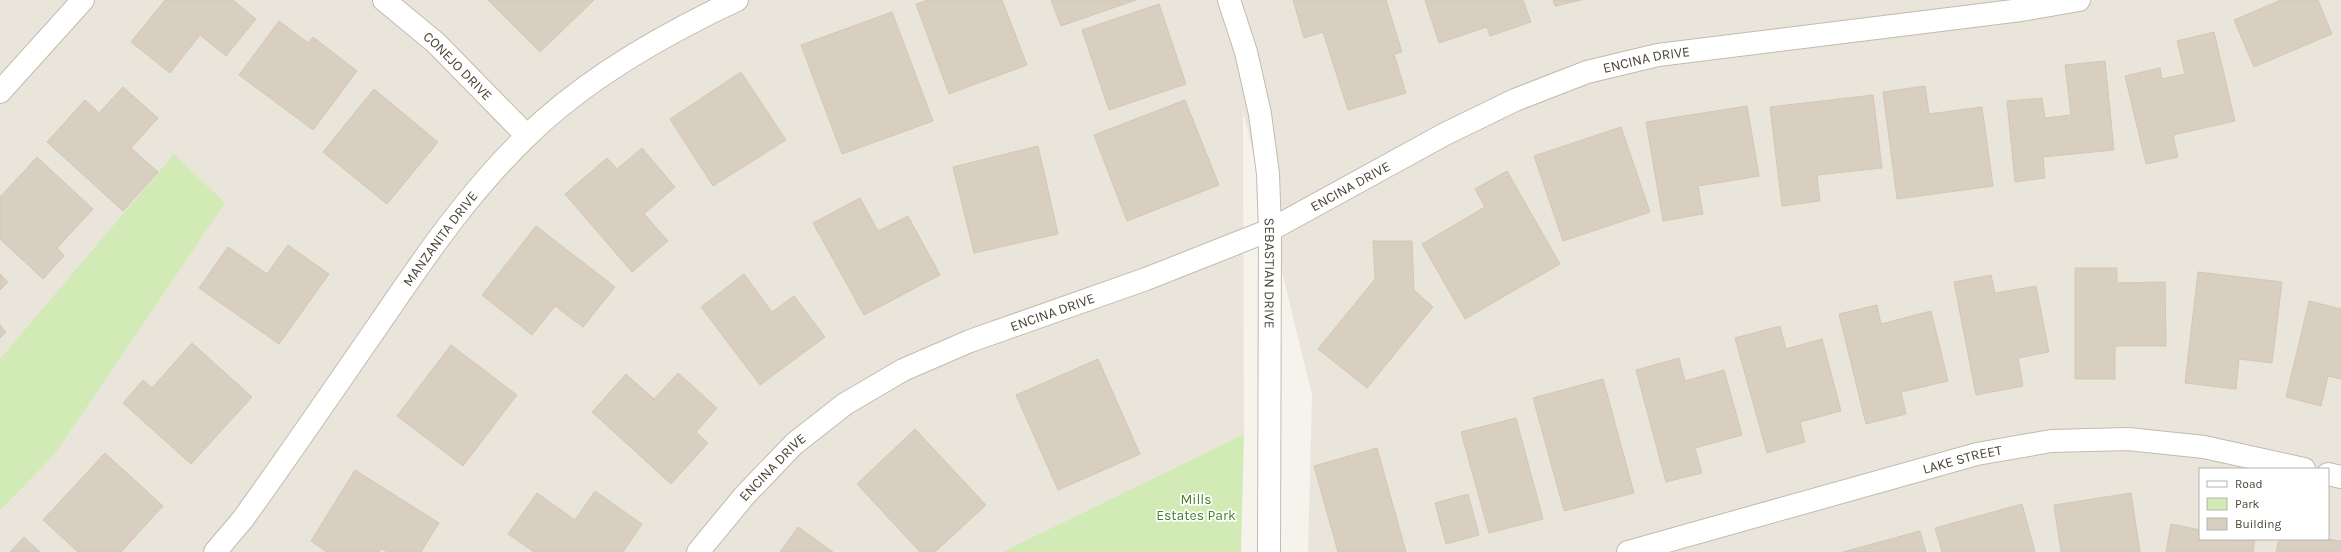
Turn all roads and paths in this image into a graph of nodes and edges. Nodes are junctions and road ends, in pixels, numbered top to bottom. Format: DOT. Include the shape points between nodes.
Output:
graph roads {
  1 [pos="83,0"];
  2 [pos="384,0"];
  3 [pos="737,0"];
  4 [pos="1229,0"];
  5 [pos="2079,0"];
  6 [pos="0,92"];
  7 [pos="527,136"];
  8 [pos="1270,230"];
  9 [pos="2299,468"];
  10 [pos="2329,474"];
  11 [pos="2341,477"];
  12 [pos="215,552"];
  13 [pos="698,552"];
  14 [pos="1268,552"];
  15 [pos="1628,552"];
  1 -- 6 [label="street"];
  2 -- 7 [label="street, CONEJO DRIVE" via="436,43"];
  3 -- 7 [label="street, MANZANITA DRIVE" via="687,24 630,58 576,95"];
  4 -- 8 [label="street, SEBASTIAN DRIVE" via="1246,52 1260,114 1268,174"];
  5 -- 8 [label="street, ENCINA DRIVE" via="2021,10 1658,55 1587,72 1515,100 1452,131"];
  7 -- 12 [label="street, MANZANITA DRIVE" via="481,184 436,242 261,494"];
  8 -- 13 [label="street, ENCINA DRIVE" via="1146,279 970,341 903,370 845,404 794,444 745,494"];
  8 -- 14 [label="street, SEBASTIAN DRIVE"];
  9 -- 15 [label="street, LAKE STREET" via="2204,447 2128,439 2052,441 1976,454"];
  10 -- 11 [label="street"];
}
